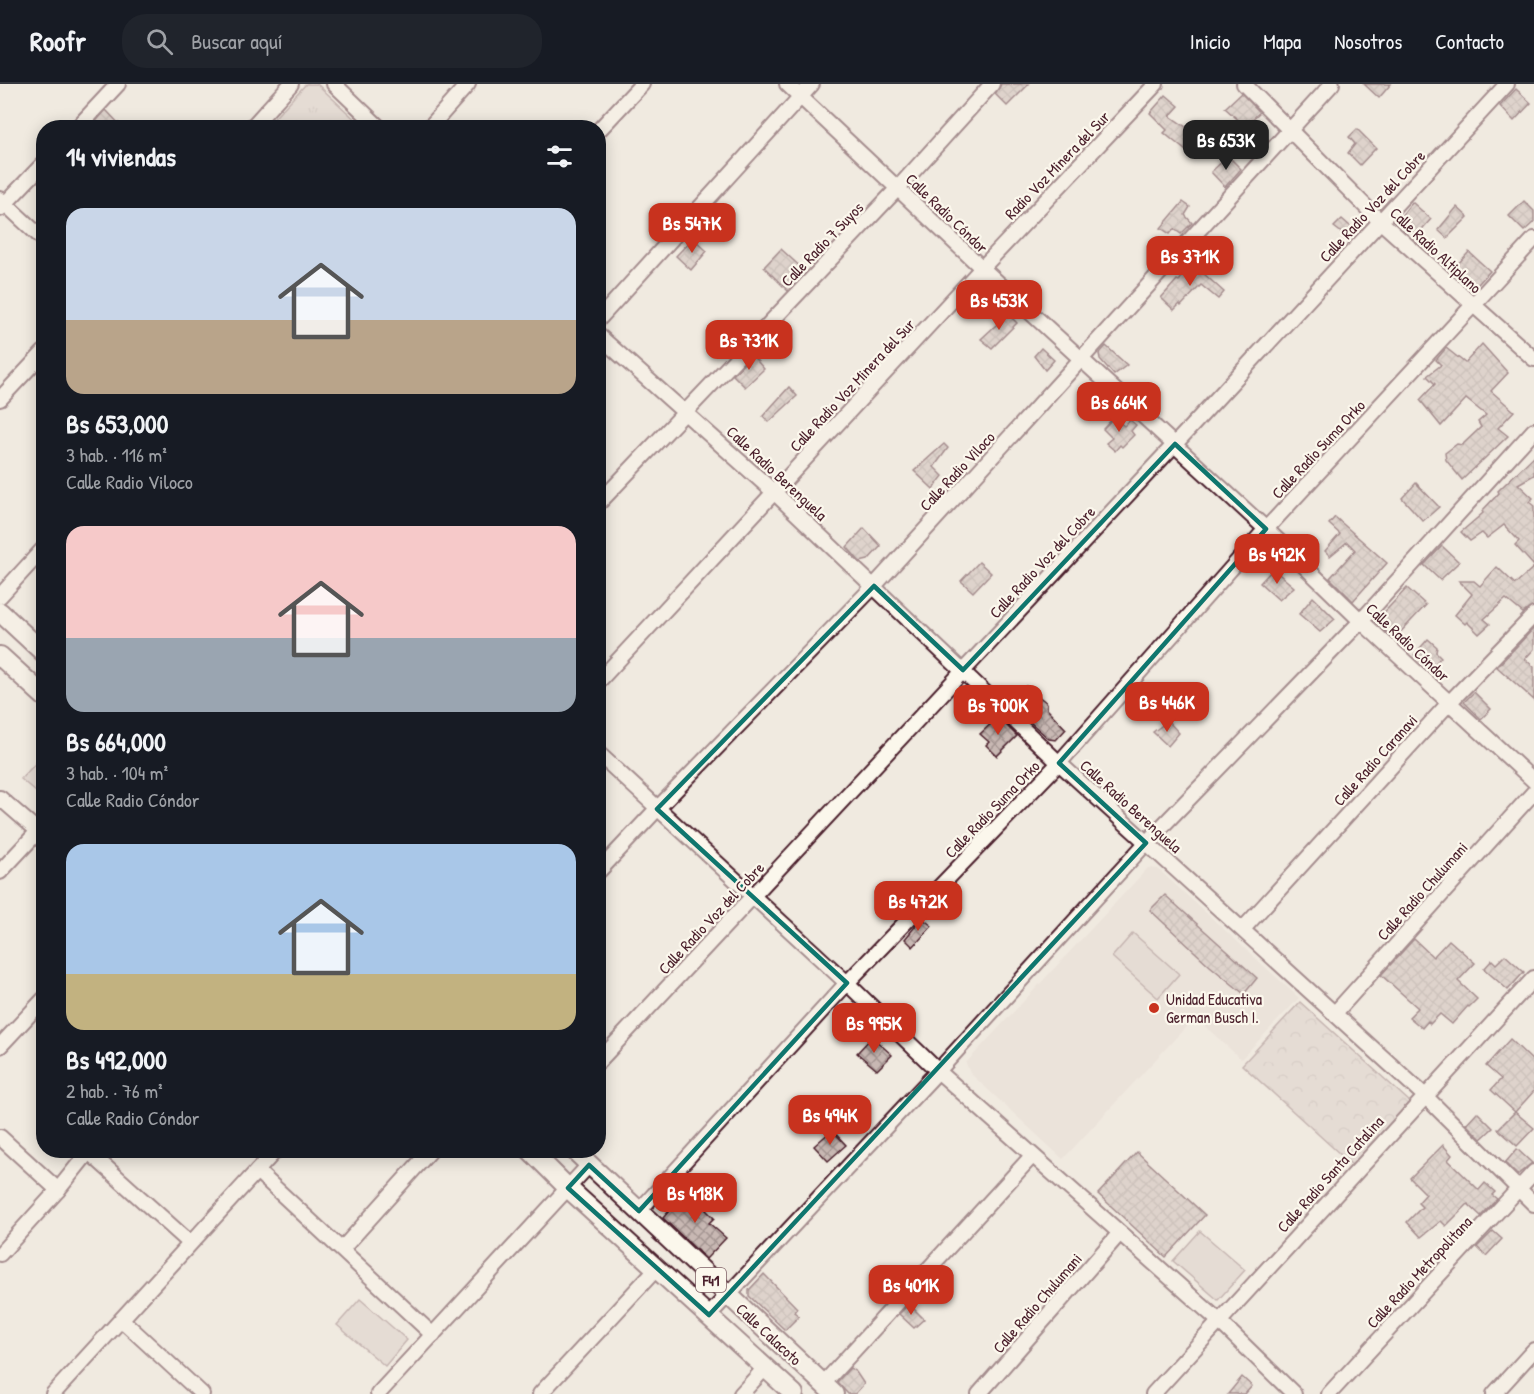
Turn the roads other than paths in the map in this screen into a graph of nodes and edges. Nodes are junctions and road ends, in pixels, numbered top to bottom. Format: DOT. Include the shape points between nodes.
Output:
graph roads {
  1 [pos="118,84"];
  2 [pos="291,84"];
  3 [pos="334,84"];
  4 [pos="468,84"];
  5 [pos="642,84"];
  6 [pos="787,84"];
  7 [pos="812,84"];
  8 [pos="992,84"];
  9 [pos="1156,84"];
  10 [pos="1244,84"];
  11 [pos="1332,84"];
  12 [pos="1508,84"];
  13 [pos="800,97"];
  14 [pos="84,120"];
  15 [pos="258,120"];
  16 [pos="372,120"];
  17 [pos="436,120"];
  18 [pos="606,122"];
  19 [pos="1290,130"];
  20 [pos="36,171"];
  21 [pos="898,188"];
  22 [pos="2,204"];
  23 [pos="1380,221"];
  24 [pos="36,233"];
  25 [pos="1534,239"];
  26 [pos="982,268"];
  27 [pos="1474,306"];
  28 [pos="606,311"];
  29 [pos="606,342"];
  30 [pos="1082,359"];
  31 [pos="1534,359"];
  32 [pos="36,361"];
  33 [pos="0,399"];
  34 [pos="685,411"];
  35 [pos="1534,430"];
  36 [pos="1174,444"];
  37 [pos="775,493"];
  38 [pos="606,495"];
  39 [pos="1266,529"];
  40 [pos="36,557"];
  41 [pos="874,586"];
  42 [pos="0,596"];
  43 [pos="0,612"];
  44 [pos="1534,615"];
  45 [pos="1361,621"];
  46 [pos="36,646"];
  47 [pos="0,656"];
  48 [pos="963,670"];
  49 [pos="606,673"];
  50 [pos="36,689"];
  51 [pos="1449,703"];
  52 [pos="606,761"];
  53 [pos="1059,763"];
  54 [pos="1534,781"];
  55 [pos="1534,792"];
  56 [pos="0,798"];
  57 [pos="657,809"];
  58 [pos="36,824"];
  59 [pos="36,833"];
  60 [pos="1146,843"];
  61 [pos="606,863"];
  62 [pos="0,873"];
  63 [pos="754,897"];
  64 [pos="1243,929"];
  65 [pos="1534,978"];
  66 [pos="847,983"];
  67 [pos="36,1008"];
  68 [pos="1335,1013"];
  69 [pos="0,1046"];
  70 [pos="606,1054"];
  71 [pos="938,1071"];
  72 [pos="1425,1096"];
  73 [pos="0,1137"];
  74 [pos="1032,1156"];
  75 [pos="84,1158"];
  76 [pos="98,1158"];
  77 [pos="269,1158"];
  78 [pos="424,1158"];
  79 [pos="538,1158"];
  80 [pos="582,1158"];
  81 [pos="589,1165"];
  82 [pos="257,1171"];
  83 [pos="1534,1172"];
  84 [pos="568,1188"];
  85 [pos="1518,1189"];
  86 [pos="58,1190"];
  87 [pos="1534,1204"];
  88 [pos="639,1211"];
  89 [pos="1119,1234"];
  90 [pos="190,1242"];
  91 [pos="342,1249"];
  92 [pos="0,1254"];
  93 [pos="657,1268"];
  94 [pos="728,1296"];
  95 [pos="709,1315"];
  96 [pos="122,1320"];
  97 [pos="1219,1321"];
  98 [pos="433,1335"];
  99 [pos="1534,1350"];
  100 [pos="765,1368"];
  101 [pos="828,1389"];
  102 [pos="53,1394"];
  103 [pos="202,1394"];
  104 [pos="378,1394"];
  105 [pos="540,1394"];
  106 [pos="741,1394"];
  107 [pos="794,1394"];
  108 [pos="979,1394"];
  109 [pos="1153,1394"];
  110 [pos="1294,1394"];
  111 [pos="1329,1394"];
  112 [pos="1494,1394"];
  1 -- 14 [label="street"];
  2 -- 15 [label="street"];
  3 -- 16 [label="street"];
  4 -- 17 [label="street"];
  5 -- 18 [label="street"];
  6 -- 13 [label="street, Calle Radio Cóndor"];
  7 -- 13 [label="street"];
  8 -- 21 [label="street, Calle Radio 7 Suyos"];
  9 -- 26 [label="street, Radio Voz Minera del Sur"];
  10 -- 19 [label="street, Calle Radio Altiplano"];
  11 -- 19 [label="street, Calle Radio Viloco"];
  12 -- 23 [label="street, Calle Radio Voz del Cobre"];
  13 -- 21 [label="street, Calle Radio Cóndor"];
  13 -- 28 [label="street"];
  19 -- 23 [label="street, Calle Radio Altiplano"];
  19 -- 30 [label="street, Calle Radio Viloco"];
  20 -- 22 [label="street"];
  21 -- 26 [label="street, Calle Radio Cóndor"];
  21 -- 34 [label="street, Calle Radio 7 Suyos"];
  22 -- 24 [label="street"];
  23 -- 27 [label="street, Calle Radio Altiplano"];
  23 -- 36 [label="street, Calle Radio Voz del Cobre"];
  25 -- 27 [label="street, Calle Radio Suma Orko"];
  26 -- 30 [label="street, Calle Radio Cóndor"];
  26 -- 37 [label="street, Calle Radio Voz Minera del Sur"];
  27 -- 31 [label="street, Calle Radio Altiplano"];
  27 -- 39 [label="street, Calle Radio Suma Orko"];
  29 -- 34 [label="street, Calle Radio Berenguela"];
  30 -- 36 [label="street, Calle Radio Cóndor"];
  30 -- 41 [label="street, Calle Radio Viloco"];
  32 -- 33 [label="street"];
  34 -- 37 [label="street, Calle Radio Berenguela"];
  34 -- 38 [label="street, Calle Radio 7 Suyos"];
  35 -- 45 [label="street"];
  36 -- 39 [label="street, Calle Radio Cóndor"];
  36 -- 48 [label="street, Calle Radio Voz del Cobre"];
  37 -- 41 [label="street, Calle Radio Berenguela"];
  37 -- 49 [label="street, Calle Radio Voz Minera del Sur"];
  39 -- 45 [label="street, Calle Radio Cóndor"];
  39 -- 53 [label="street, Calle Radio Suma Orko"];
  40 -- 42 [label="street"];
  41 -- 48 [label="street, Calle Radio Berenguela"];
  41 -- 57 [label="street, Calle Radio Viloco"];
  43 -- 46 [label="main road"];
  44 -- 51 [label="street, Calle Radio Caranavi"];
  45 -- 51 [label="street, Calle Radio Cóndor"];
  45 -- 60 [label="street"];
  47 -- 50 [label="main road"];
  48 -- 53 [label="street, Calle Radio Berenguela"];
  48 -- 63 [label="street, Calle Radio Voz del Cobre"];
  51 -- 54 [label="street, Calle Radio Cóndor"];
  51 -- 64 [label="street, Calle Radio Caranavi"];
  52 -- 57 [label="street"];
  53 -- 60 [label="street, Calle Radio Berenguela"];
  53 -- 66 [label="street, Calle Radio Suma Orko"];
  55 -- 68 [label="street, Calle Radio Chulumani"];
  56 -- 58 [label="street"];
  57 -- 61 [label="street, Calle Radio Viloco"];
  57 -- 63 [label="street"];
  59 -- 62 [label="street"];
  60 -- 64 [label="street, Calle Radio Berenguela"];
  60 -- 71 [label="street"];
  63 -- 66 [label="street"];
  63 -- 70 [label="street, Calle Radio Voz del Cobre"];
  64 -- 68 [label="street, Calle Radio Berenguela"];
  65 -- 72 [label="street, Calle Radio Santa Catalina"];
  66 -- 71 [label="street"];
  66 -- 88 [label="street, Calle Radio Suma Orko"];
  67 -- 69 [label="street"];
  68 -- 72 [label="street, Calle Radio Berenguela"];
  71 -- 74 [label="street"];
  71 -- 94 [label="street"];
  72 -- 85 [label="street, Calle Radio Berenguela"];
  72 -- 97 [label="street, Calle Radio Santa Catalina"];
  73 -- 86 [label="street"];
  74 -- 89 [label="street"];
  74 -- 101 [label="street"];
  75 -- 86 [label="street"];
  76 -- 90 [label="street"];
  77 -- 82 [label="street"];
  78 -- 91 [label="street"];
  79 -- 84 [label="main road, Calle Calacoto / F41"];
  80 -- 81 [label="main road, Calle Calacoto / F41"];
  81 -- 84 [label="street"];
  81 -- 88 [label="main road, Calle Calacoto / F41"];
  82 -- 90 [label="street"];
  82 -- 91 [label="street"];
  83 -- 85 [label="street, Calle Radio Metropolitana"];
  84 -- 93 [label="main road, Calle Calacoto / F41"];
  84 -- 98 [label="street"];
  85 -- 87 [label="street, Calle Radio Berenguela"];
  85 -- 111 [label="street, Calle Radio Metropolitana"];
  86 -- 92 [label="street"];
  88 -- 94 [label="main road, Calle Calacoto / F41"];
  89 -- 97 [label="street"];
  89 -- 108 [label="street, Calle Radio Chulumani"];
  90 -- 96 [label="street"];
  91 -- 98 [label="street"];
  93 -- 95 [label="main road, Calle Calacoto / F41"];
  93 -- 105 [label="street"];
  94 -- 95 [label="street"];
  94 -- 101 [label="main road, Calle Calacoto / F41"];
  95 -- 100 [label="main road, Calle Calacoto / F41"];
  96 -- 102 [label="street"];
  96 -- 103 [label="street"];
  97 -- 109 [label="street, Calle Radio Santa Catalina"];
  97 -- 110 [label="street"];
  98 -- 104 [label="street"];
  99 -- 112 [label="street"];
  100 -- 106 [label="street"];
  100 -- 107 [label="main road, Calle Calacoto / F41"];
}
